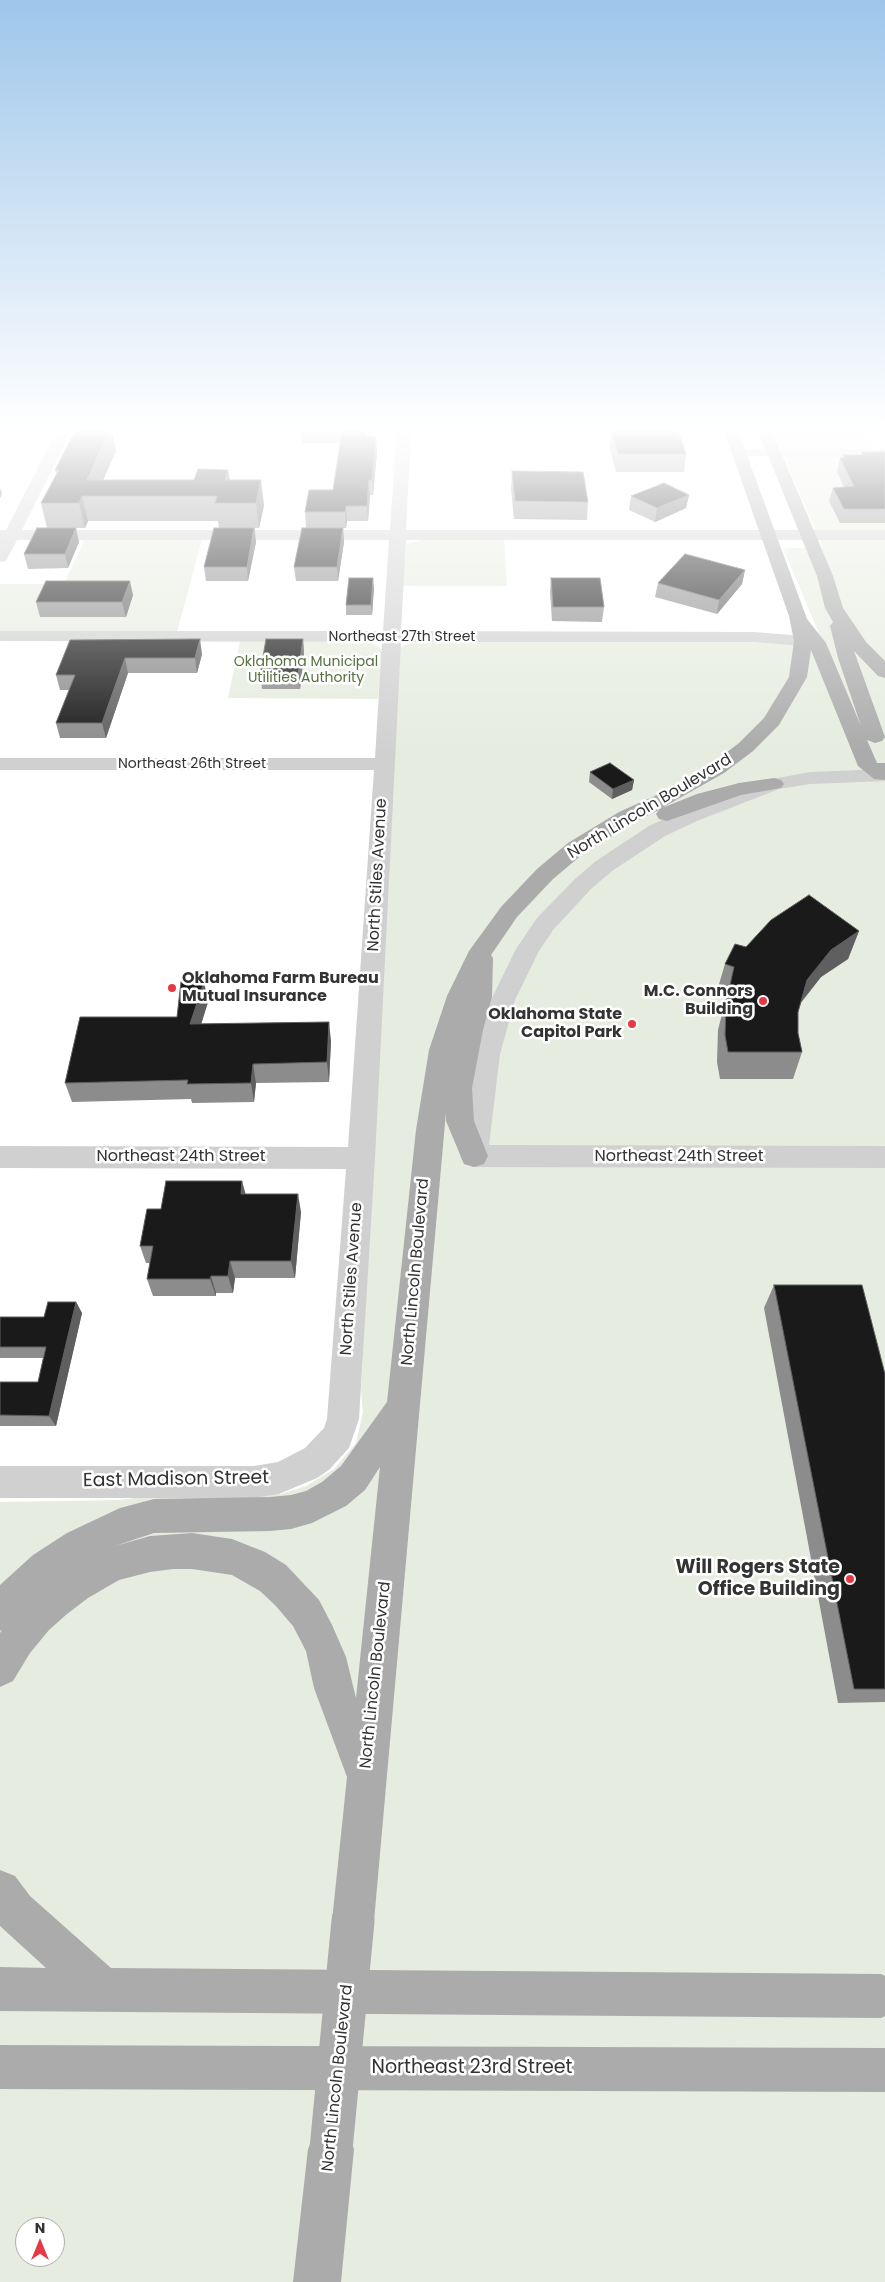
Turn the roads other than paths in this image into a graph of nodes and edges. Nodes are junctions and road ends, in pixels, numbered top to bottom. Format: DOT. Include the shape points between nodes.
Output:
graph roads {
  1 [pos="5,537"];
  2 [pos="398,537"];
  3 [pos="771,537"];
  4 [pos="809,537"];
  5 [pos="0,556"];
  6 [pos="834,608"];
  7 [pos="798,616"];
  8 [pos="0,636"];
  9 [pos="393,637"];
  10 [pos="803,641"];
  11 [pos="885,672"];
  12 [pos="0,764"];
  13 [pos="384,764"];
  14 [pos="884,770"];
  15 [pos="774,784"];
  16 [pos="576,848"];
  17 [pos="481,952"];
  18 [pos="0,1156"];
  19 [pos="474,1156"];
  20 [pos="885,1157"];
  21 [pos="361,1158"];
  22 [pos="403,1406"];
  23 [pos="337,1437"];
  24 [pos="0,1482"];
  25 [pos="0,1613"];
  26 [pos="0,1668"];
  27 [pos="366,1774"];
  28 [pos="0,1891"];
  29 [pos="0,1989"];
  30 [pos="104,1991"];
  31 [pos="881,1996"];
  32 [pos="19,2067"];
  33 [pos="885,2070"];
  34 [pos="0,2086"];
  35 [pos="317,2282"];
  1 -- 5 [label="street"];
  2 -- 9 [label="street, North Stiles Avenue"];
  3 -- 7 [label="main road, North Lincoln Boulevard"];
  4 -- 6 [label="main road"];
  6 -- 11 [label="main road" via="860,646"];
  6 -- 14 [label="main road"];
  7 -- 10 [label="main road, North Lincoln Boulevard"];
  7 -- 14 [label="main road" via="817,643 868,766"];
  8 -- 9 [label="street, Northeast 27th Street"];
  9 -- 10 [label="street, Northeast 27th Street" via="754,637"];
  9 -- 13 [label="street, North Stiles Avenue"];
  10 -- 16 [label="main road, North Lincoln Boulevard" via="798,677 772,720 746,748 675,794 627,817"];
  12 -- 13 [label="street, Northeast 26th Street"];
  13 -- 21 [label="street, North Stiles Avenue"];
  14 -- 15 [label="street"];
  15 -- 16 [label="main road" via="738,789 613,838"];
  15 -- 19 [label="street" via="657,831 604,866 544,924 513,976 493,1027"];
  16 -- 17 [label="main road, North Lincoln Boulevard" via="545,874 509,912"];
  17 -- 19 [label="main road" via="480,997 459,1088 460,1122"];
  17 -- 22 [label="main road, North Lincoln Boulevard" via="459,996 442,1050 430,1130"];
  18 -- 21 [label="street, Northeast 24th Street"];
  19 -- 20 [label="street, Northeast 24th Street"];
  21 -- 23 [label="street, North Stiles Avenue" via="343,1419"];
  22 -- 25 [label="main road" via="353,1478 312,1506 270,1514 154,1516 120,1525 79,1545 46,1568"];
  22 -- 27 [label="main road, North Lincoln Boulevard"];
  23 -- 24 [label="street, East Madison Street" via="317,1460 305,1467 279,1478 254,1482"];
  26 -- 27 [label="main road" via="42,1612 75,1584 113,1564 173,1551 232,1558 273,1578 306,1613 320,1638 333,1688"];
  27 -- 35 [label="main road, North Lincoln Boulevard, bridge"];
  28 -- 30 [label="main road" via="15,1911"];
  29 -- 30 [label="main road"];
  30 -- 31 [label="main road"];
  32 -- 33 [label="main road, Northeast 23rd Street"];
  32 -- 34 [label="main road"];
}
